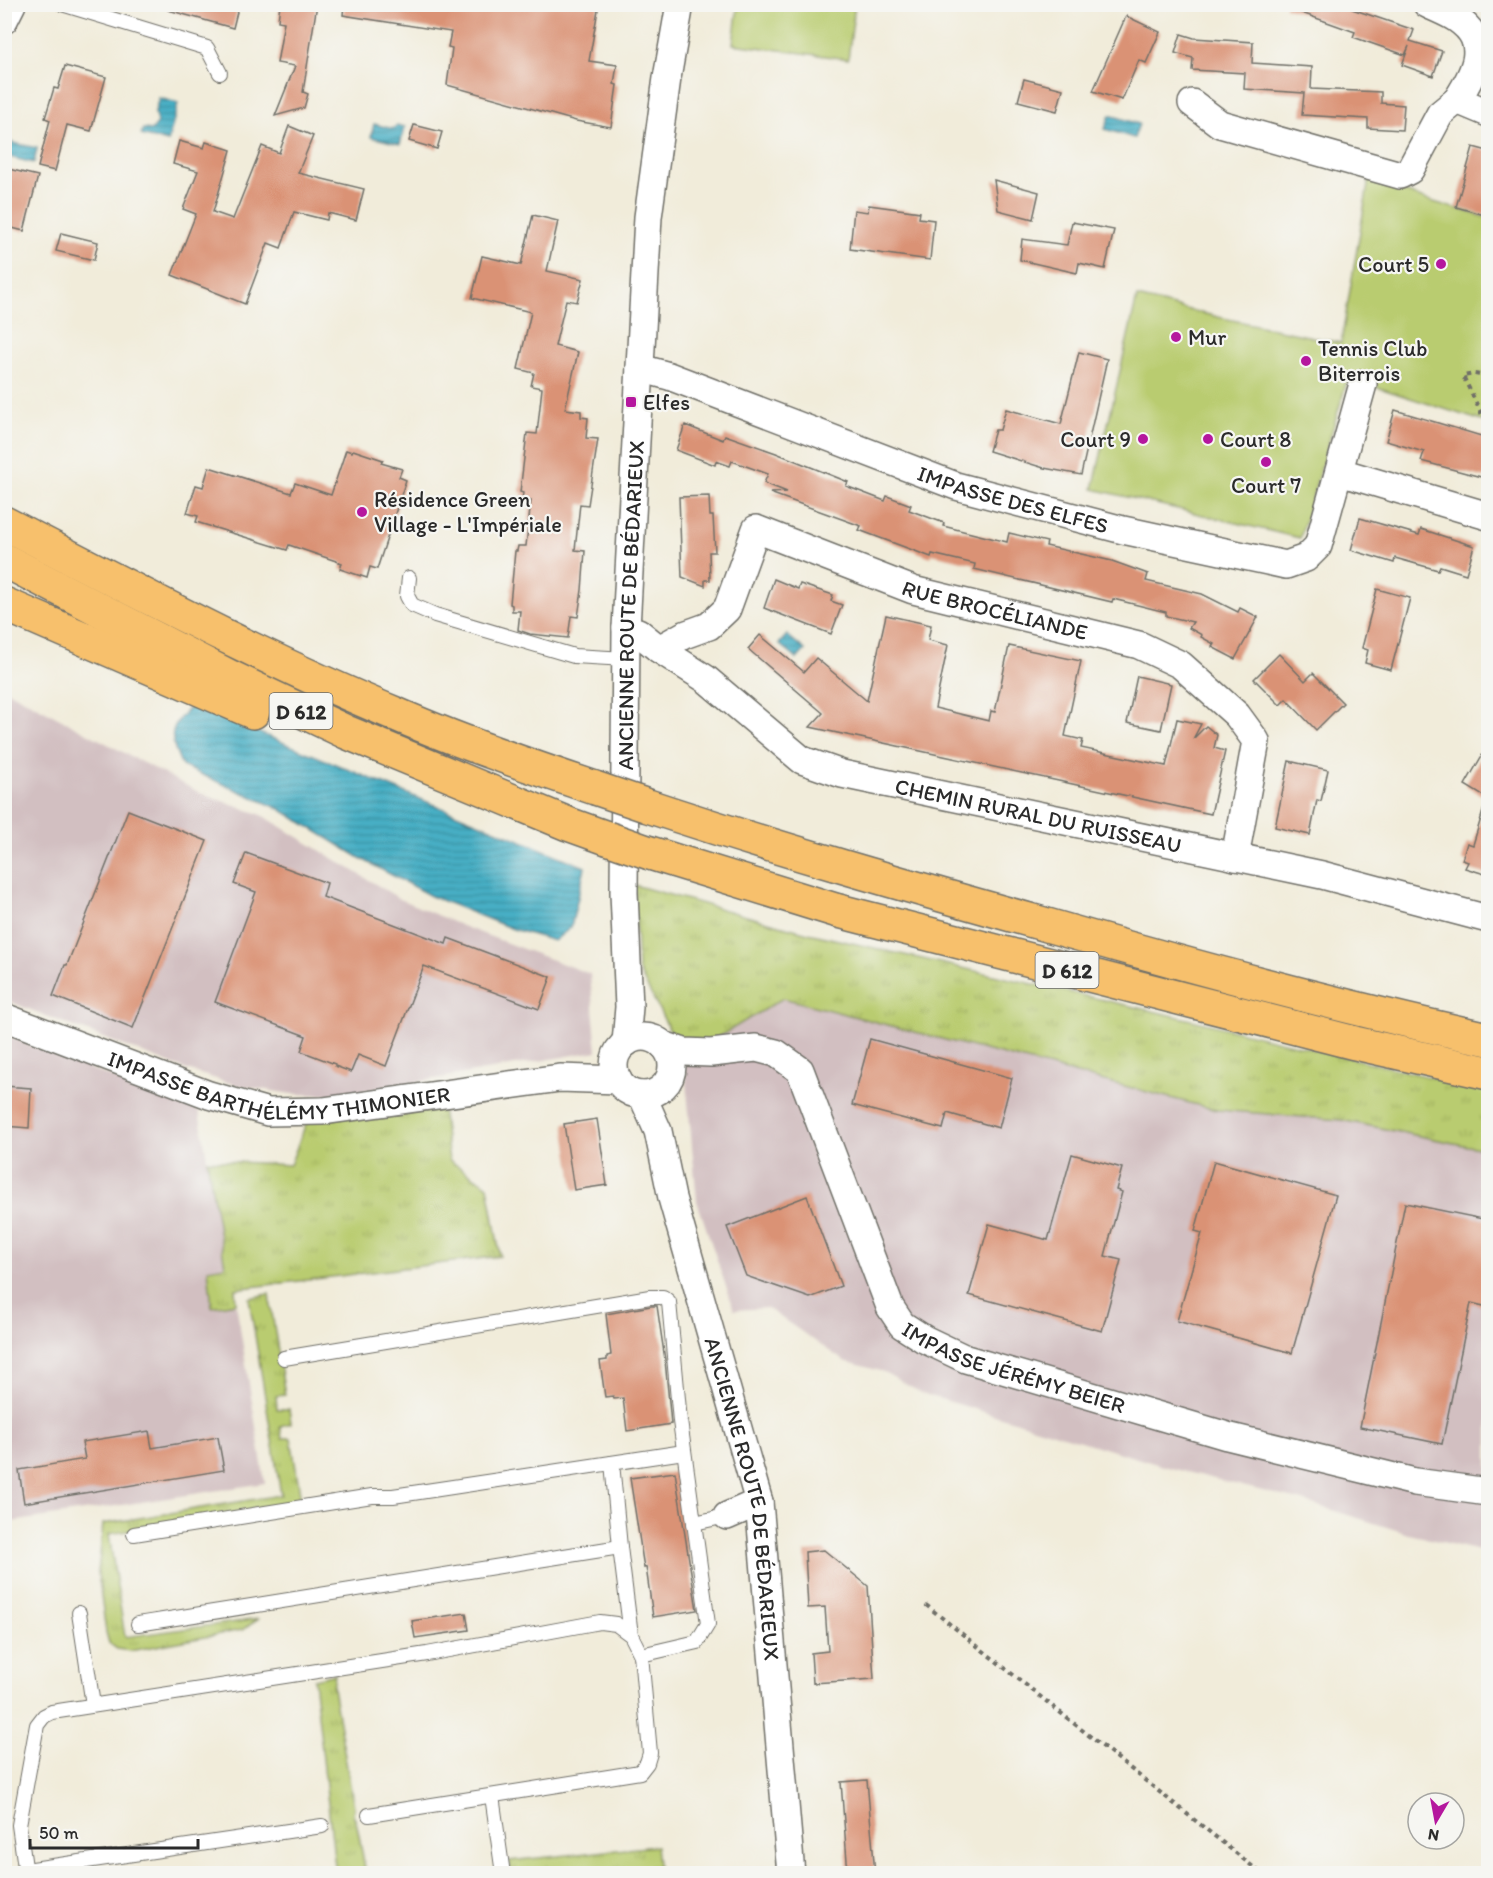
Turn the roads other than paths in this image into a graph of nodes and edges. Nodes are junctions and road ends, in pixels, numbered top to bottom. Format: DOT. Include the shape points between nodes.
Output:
graph roads {
  1 [pos="12,4"];
  2 [pos="62,4"];
  3 [pos="680,4"];
  4 [pos="1427,4"];
  5 [pos="4,20"];
  6 [pos="220,73"];
  7 [pos="1457,100"];
  8 [pos="1192,103"];
  9 [pos="1488,113"];
  10 [pos="640,368"];
  11 [pos="1363,384"];
  12 [pos="1340,472"];
  13 [pos="4,507"];
  14 [pos="1488,516"];
  15 [pos="4,523"];
  16 [pos="4,560"];
  17 [pos="92,568"];
  18 [pos="409,578"];
  19 [pos="4,604"];
  20 [pos="626,628"];
  21 [pos="659,649"];
  22 [pos="626,659"];
  23 [pos="568,824"];
  24 [pos="1235,857"];
  25 [pos="1488,919"];
  26 [pos="626,958"];
  27 [pos="4,1017"];
  28 [pos="1488,1039"];
  29 [pos="658,1042"];
  30 [pos="622,1047"];
  31 [pos="711,1053"];
  32 [pos="1488,1073"];
  33 [pos="560,1078"];
  34 [pos="618,1080"];
  35 [pos="660,1084"];
  36 [pos="284,1358"];
  37 [pos="684,1452"];
  38 [pos="612,1463"];
  39 [pos="1488,1492"];
  40 [pos="759,1502"];
  41 [pos="727,1516"];
  42 [pos="694,1523"];
  43 [pos="134,1534"];
  44 [pos="620,1547"];
  45 [pos="79,1613"];
  46 [pos="138,1623"];
  47 [pos="631,1635"];
  48 [pos="641,1655"];
  49 [pos="93,1705"];
  50 [pos="492,1796"];
  51 [pos="369,1815"];
  52 [pos="322,1826"];
  53 [pos="26,1872"];
  54 [pos="503,1874"];
  55 [pos="791,1874"];
  1 -- 5 [label="street"];
  2 -- 6 [label="lane" via="207,48"];
  3 -- 10 [label="street, ANCIENNE ROUTE DE BÉDARIEUX" via="648,217"];
  4 -- 7 [label="street" via="1456,18 1472,32 1478,59"];
  7 -- 8 [label="street" via="1440,114 1410,170 1400,175 1220,124"];
  7 -- 9 [label="street"];
  10 -- 12 [label="street, IMPASSE DES ELFES" via="956,486 1123,530 1286,565 1306,558 1318,546"];
  10 -- 20 [label="street, ANCIENNE ROUTE DE BÉDARIEUX"];
  11 -- 12 [label="street, IMPASSE DES ELFES"];
  12 -- 14 [label="street"];
  13 -- 17 [label="highway"];
  15 -- 17 [label="highway, D 612"];
  16 -- 23 [label="highway, D 612" via="346,732"];
  17 -- 28 [label="highway, D 612, bridge" via="265,655 399,716 648,806 816,860 1215,973"];
  18 -- 22 [label="lane" via="407,596 412,606 435,615 574,656"];
  19 -- 23 [label="highway" via="454,798"];
  20 -- 21 [label="street, CHEMIN RURAL DU RUISSEAU" via="638,632"];
  20 -- 22 [label="street, ANCIENNE ROUTE DE BÉDARIEUX"];
  21 -- 24 [label="street, CHEMIN RURAL DU RUISSEAU" via="706,679 801,759 842,774"];
  21 -- 24 [label="street, RUE BROCÉLIANDE" via="684,634 709,626 727,609 756,529 913,590 1139,645 1181,665 1237,715 1256,741"];
  22 -- 26 [label="street, ANCIENNE ROUTE DE BÉDARIEUX"];
  23 -- 32 [label="highway, D 612, bridge" via="835,909 1355,1043"];
  24 -- 25 [label="street, CHEMIN RURAL DU RUISSEAU" via="1322,875"];
  26 -- 29 [label="street, ANCIENNE ROUTE DE BÉDARIEUX" via="637,1007"];
  26 -- 30 [label="street, ANCIENNE ROUTE DE BÉDARIEUX" via="629,1007"];
  27 -- 33 [label="street, IMPASSE BARTHÉLÉMY THIMONIER" via="209,1095 268,1112 323,1111"];
  29 -- 30 [label="street" via="639,1037"];
  29 -- 31 [label="street, IMPASSE JÉRÉMY BEIER" via="684,1052"];
  29 -- 35 [label="street" via="672,1062"];
  30 -- 33 [label="street, IMPASSE BARTHÉLÉMY THIMONIER"];
  30 -- 34 [label="street" via="614,1065"];
  31 -- 35 [label="street, IMPASSE JÉRÉMY BEIER"];
  31 -- 39 [label="street, IMPASSE JÉRÉMY BEIER" via="756,1048 776,1053 800,1070 890,1307 902,1326 924,1339 966,1359 1227,1436 1415,1482"];
  33 -- 34 [label="street, IMPASSE BARTHÉLÉMY THIMONIER"];
  34 -- 35 [label="street" via="628,1091"];
  35 -- 40 [label="street, ANCIENNE ROUTE DE BÉDARIEUX" via="658,1131 672,1198"];
  36 -- 37 [label="lane" via="663,1297 669,1302"];
  37 -- 38 [label="lane"];
  37 -- 42 [label="lane"];
  38 -- 43 [label="lane"];
  38 -- 44 [label="lane"];
  40 -- 41 [label="street"];
  40 -- 55 [label="street, ANCIENNE ROUTE DE BÉDARIEUX"];
  41 -- 42 [label="lane"];
  42 -- 48 [label="lane" via="708,1624 697,1642"];
  44 -- 46 [label="lane"];
  44 -- 47 [label="lane"];
  45 -- 49 [label="lane"];
  47 -- 48 [label="lane"];
  47 -- 49 [label="lane" via="616,1624 600,1622 427,1654"];
  48 -- 50 [label="lane" via="650,1753 640,1772"];
  49 -- 53 [label="lane" via="52,1712 37,1725 19,1825"];
  50 -- 51 [label="lane"];
  50 -- 54 [label="lane"];
  52 -- 53 [label="lane"];
}
